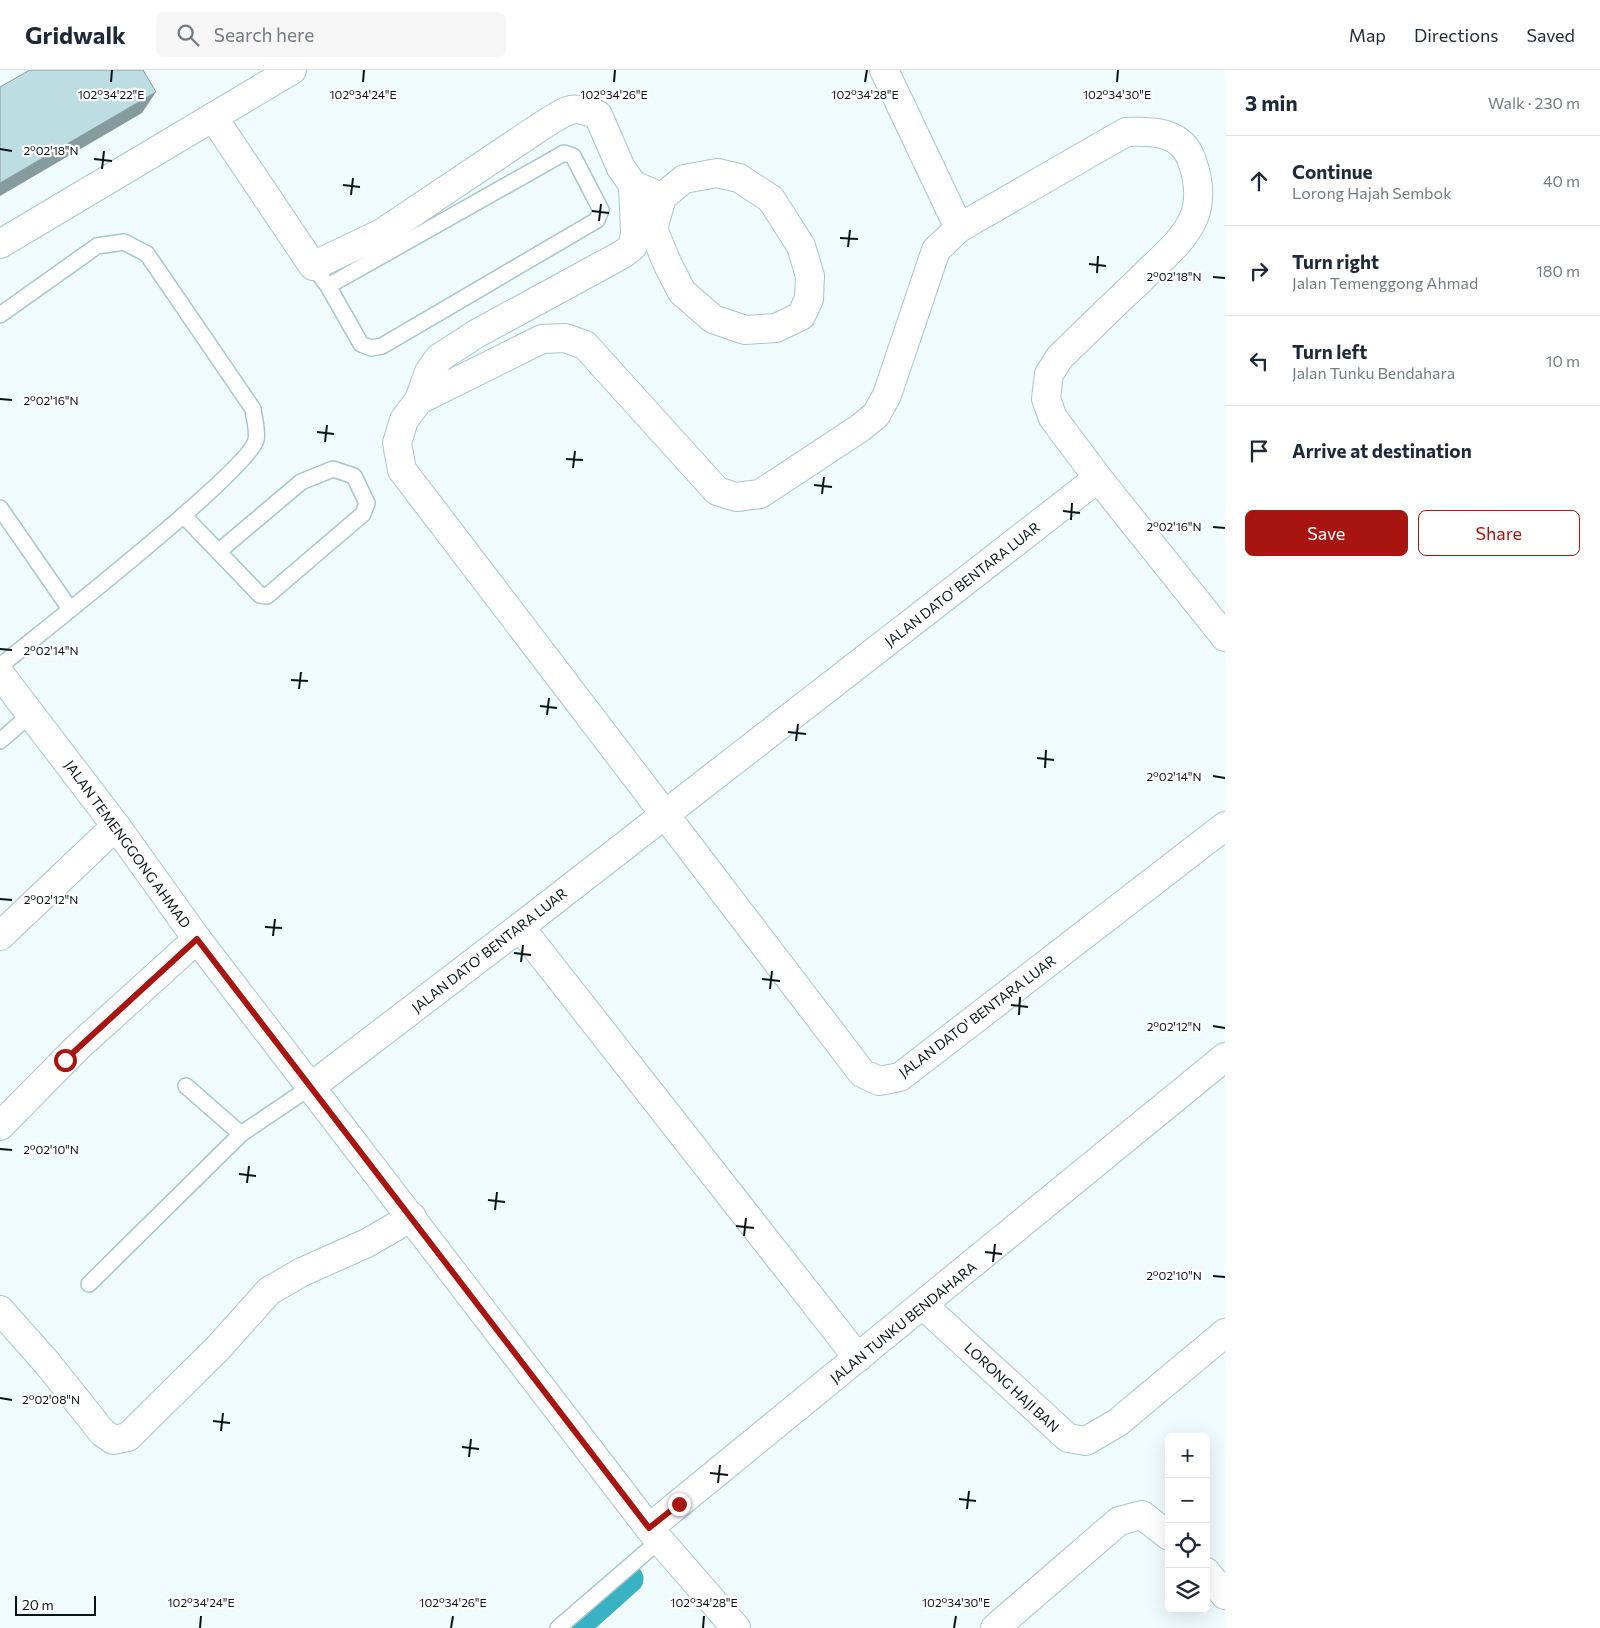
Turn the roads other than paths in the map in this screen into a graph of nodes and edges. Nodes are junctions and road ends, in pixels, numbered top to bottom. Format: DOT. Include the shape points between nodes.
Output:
graph roads {
  1 [pos="292,70"];
  2 [pos="884,70"];
  3 [pos="213,117"];
  4 [pos="634,185"];
  5 [pos="662,198"];
  6 [pos="959,228"];
  7 [pos="0,244"];
  8 [pos="320,276"];
  9 [pos="0,315"];
  10 [pos="419,400"];
  11 [pos="1098,478"];
  12 [pos="0,508"];
  13 [pos="183,515"];
  14 [pos="218,552"];
  15 [pos="70,609"];
  16 [pos="1225,637"];
  17 [pos="0,666"];
  18 [pos="0,674"];
  19 [pos="31,714"];
  20 [pos="0,741"];
  21 [pos="665,813"];
  22 [pos="116,826"];
  23 [pos="1225,826"];
  24 [pos="520,927"];
  25 [pos="0,936"];
  26 [pos="197,939"];
  27 [pos="1225,1057"];
  28 [pos="186,1086"];
  29 [pos="312,1086"];
  30 [pos="0,1126"];
  31 [pos="241,1134"];
  32 [pos="412,1217"];
  33 [pos="89,1284"];
  34 [pos="924,1306"];
  35 [pos="0,1310"];
  36 [pos="1225,1333"];
  37 [pos="858,1358"];
  38 [pos="1165,1533"];
  39 [pos="655,1534"];
  40 [pos="1210,1577"];
  41 [pos="1225,1595"];
  42 [pos="558,1628"];
  43 [pos="736,1628"];
  44 [pos="995,1628"];
  1 -- 3 [label="street"];
  2 -- 6 [label="street"];
  3 -- 7 [label="street"];
  3 -- 8 [label="street"];
  4 -- 5 [label="street"];
  4 -- 8 [label="street" via="621,168 598,115 582,108 570,108"];
  4 -- 10 [label="street" via="635,232 632,246 439,358 429,372"];
  5 -- 5 [label="street" via="684,179 717,174 739,178 771,199 801,246 810,276 809,299 801,316 776,328 745,330 714,319 682,292 653,229"];
  6 -- 10 [label="street" via="936,250 887,395 876,415 760,494 736,497 717,492 585,344 565,338 542,339"];
  6 -- 11 [label="street" via="1126,132 1150,131 1173,136 1189,151 1198,194 1194,217 1176,244 1060,357 1049,374 1046,399 1053,418"];
  8 -- 8 [label="lane" via="564,153 573,156 601,210 597,220 382,346 371,348 361,344"];
  9 -- 13 [label="lane" via="97,246 124,242 147,254 253,410 256,440 244,459"];
  10 -- 21 [label="street" via="404,420 397,443 402,470"];
  11 -- 16 [label="street"];
  11 -- 21 [label="street, JALAN DATO' BENTARA LUAR"];
  12 -- 15 [label="lane"];
  13 -- 14 [label="lane"];
  13 -- 15 [label="lane"];
  14 -- 14 [label="lane" via="260,596 267,596 363,514 368,503 354,476 333,469 301,482"];
  15 -- 17 [label="lane"];
  18 -- 19 [label="street, JALAN TEMENGGONG AHMAD"];
  19 -- 20 [label="lane"];
  19 -- 22 [label="street, JALAN TEMENGGONG AHMAD"];
  21 -- 23 [label="street, JALAN DATO' BENTARA LUAR" via="862,1072 879,1082 900,1077"];
  21 -- 24 [label="street, JALAN DATO' BENTARA LUAR"];
  22 -- 25 [label="street"];
  22 -- 26 [label="street, JALAN TEMENGGONG AHMAD"];
  24 -- 29 [label="street, JALAN DATO' BENTARA LUAR"];
  24 -- 37 [label="street"];
  26 -- 29 [label="street, JALAN TEMENGGONG AHMAD"];
  26 -- 30 [label="street" via="78,1047"];
  27 -- 34 [label="street, JALAN TUNKU BENDAHARA"];
  28 -- 31 [label="lane"];
  29 -- 31 [label="lane"];
  29 -- 32 [label="street, JALAN TEMENGGONG AHMAD"];
  31 -- 33 [label="lane"];
  32 -- 35 [label="street" via="269,1291 219,1347 128,1437 113,1440 102,1432"];
  32 -- 39 [label="street, JALAN TEMENGGONG AHMAD"];
  34 -- 36 [label="street, LORONG HAJI BAN" via="1068,1438 1086,1441 1117,1424"];
  34 -- 37 [label="street, JALAN TUNKU BENDAHARA"];
  37 -- 39 [label="street, JALAN TUNKU BENDAHARA"];
  38 -- 44 [label="street" via="1142,1515 1119,1521"];
  39 -- 42 [label="lane"];
  39 -- 43 [label="street, JALAN TEMENGGONG AHMAD"];
  40 -- 41 [label="street"];
}
